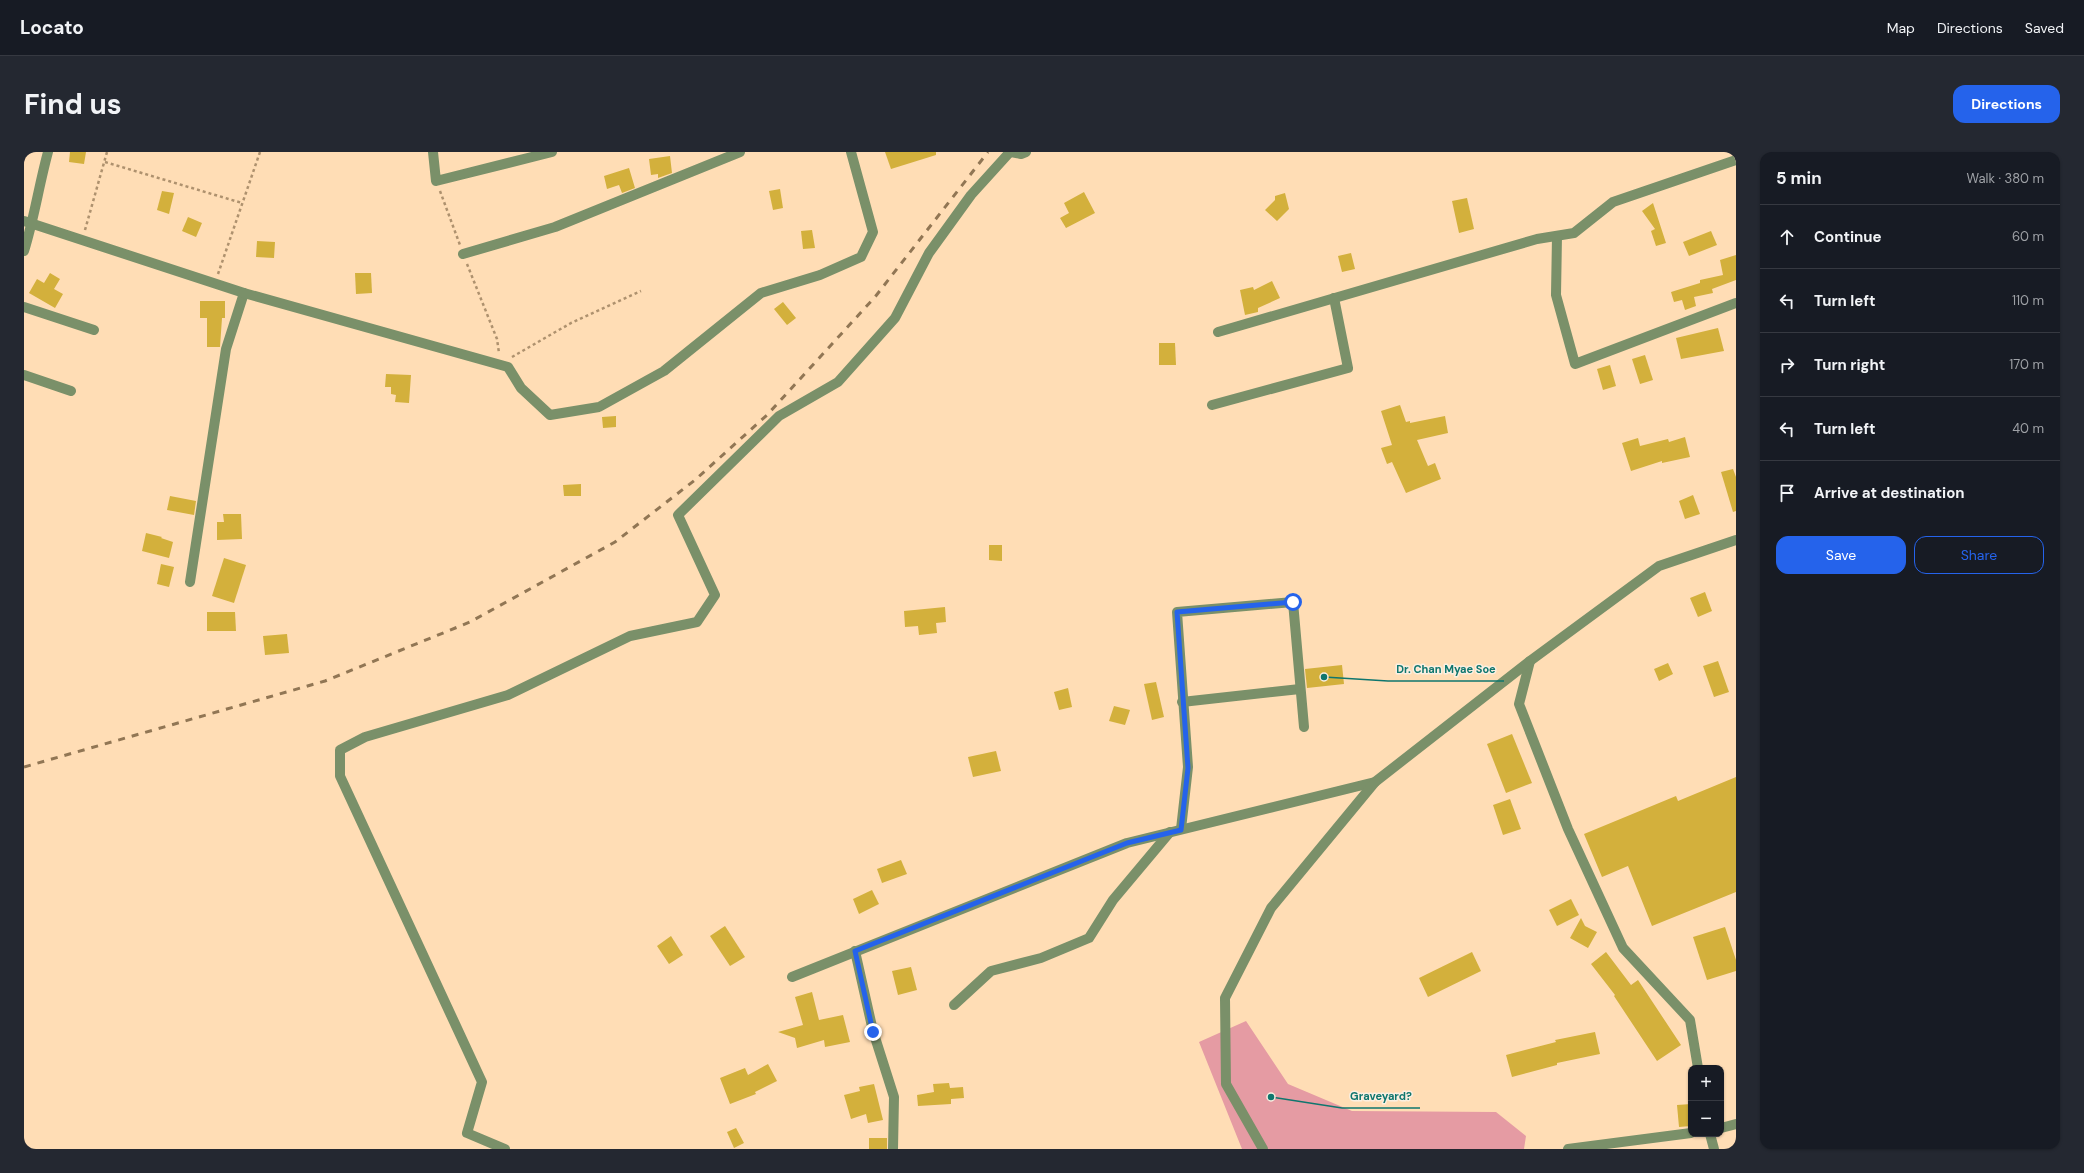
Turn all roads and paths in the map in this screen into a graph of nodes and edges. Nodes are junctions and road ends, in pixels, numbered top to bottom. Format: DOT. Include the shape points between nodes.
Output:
graph roads {
  1 [pos="48,152"];
  2 [pos="107,152"];
  3 [pos="260,152"];
  4 [pos="433,152"];
  5 [pos="552,152"];
  6 [pos="740,152"];
  7 [pos="851,152"];
  8 [pos="1010,152"];
  9 [pos="1026,152"];
  10 [pos="1736,160"];
  11 [pos="105,162"];
  12 [pos="436,181"];
  13 [pos="242,203"];
  14 [pos="28,223"];
  15 [pos="1557,236"];
  16 [pos="82,240"];
  17 [pos="24,251"];
  18 [pos="463,254"];
  19 [pos="214,284"];
  20 [pos="640,291"];
  21 [pos="244,293"];
  22 [pos="1334,298"];
  23 [pos="1736,303"];
  24 [pos="24,307"];
  25 [pos="94,330"];
  26 [pos="1218,332"];
  27 [pos="500,364"];
  28 [pos="24,375"];
  29 [pos="70,391"];
  30 [pos="1212,405"];
  31 [pos="1736,540"];
  32 [pos="190,582"];
  33 [pos="1530,662"];
  34 [pos="1300,689"];
  35 [pos="1182,702"];
  36 [pos="1304,727"];
  37 [pos="1375,782"];
  38 [pos="1181,830"];
  39 [pos="1170,832"];
  40 [pos="855,951"];
  41 [pos="792,977"];
  42 [pos="954,1005"];
  43 [pos="1698,1065"];
  44 [pos="1736,1124"];
  45 [pos="1724,1127"];
  46 [pos="1688,1132"];
  47 [pos="1711,1137"];
  48 [pos="505,1149"];
  49 [pos="894,1149"];
  50 [pos="1263,1149"];
  51 [pos="1568,1149"];
  52 [pos="1714,1149"];
  1 -- 14 [label="street"];
  2 -- 11 [label="path"];
  3 -- 13 [label="path"];
  4 -- 12 [label="street"];
  5 -- 12 [label="street"];
  6 -- 18 [label="street" via="555,227"];
  7 -- 27 [label="street" via="874,232 861,257 820,275 761,293 664,371 599,407 550,415 521,388 508,367"];
  8 -- 9 [label="street"];
  8 -- 48 [label="street" via="971,195 928,253 895,318 838,382 779,416 678,515 715,595 697,622 630,636 508,695 365,737 340,750 340,776 482,1082 467,1133"];
  10 -- 15 [label="street" via="1613,202 1574,234"];
  11 -- 13 [label="path"];
  11 -- 16 [label="path"];
  12 -- 18 [label="path"];
  13 -- 19 [label="path"];
  14 -- 16 [label="street"];
  14 -- 17 [label="street"];
  15 -- 22 [label="street" via="1537,239"];
  15 -- 23 [label="street" via="1556,295 1575,364"];
  16 -- 19 [label="street"];
  18 -- 27 [label="path" via="497,339"];
  19 -- 21 [label="street"];
  20 -- 27 [label="path" via="571,323"];
  21 -- 27 [label="street"];
  21 -- 32 [label="street" via="226,349"];
  22 -- 26 [label="street"];
  22 -- 30 [label="street" via="1348,368"];
  24 -- 25 [label="street"];
  28 -- 29 [label="street"];
  31 -- 33 [label="street" via="1659,566"];
  33 -- 37 [label="street"];
  33 -- 43 [label="street" via="1519,704 1568,829 1623,948 1690,1020"];
  34 -- 35 [label="street"];
  34 -- 35 [label="street" via="1293,602 1177,612"];
  34 -- 36 [label="street"];
  35 -- 38 [label="street" via="1188,768"];
  37 -- 38 [label="street"];
  37 -- 50 [label="street" via="1271,908 1225,998 1226,1084"];
  38 -- 39 [label="street"];
  39 -- 40 [label="street" via="1127,843"];
  39 -- 42 [label="street" via="1113,900 1089,938 1041,958 991,971"];
  40 -- 41 [label="street"];
  40 -- 49 [label="street" via="873,1032 894,1097"];
  44 -- 45 [label="street"];
  46 -- 51 [label="street"];
  47 -- 52 [label="street"];
}
